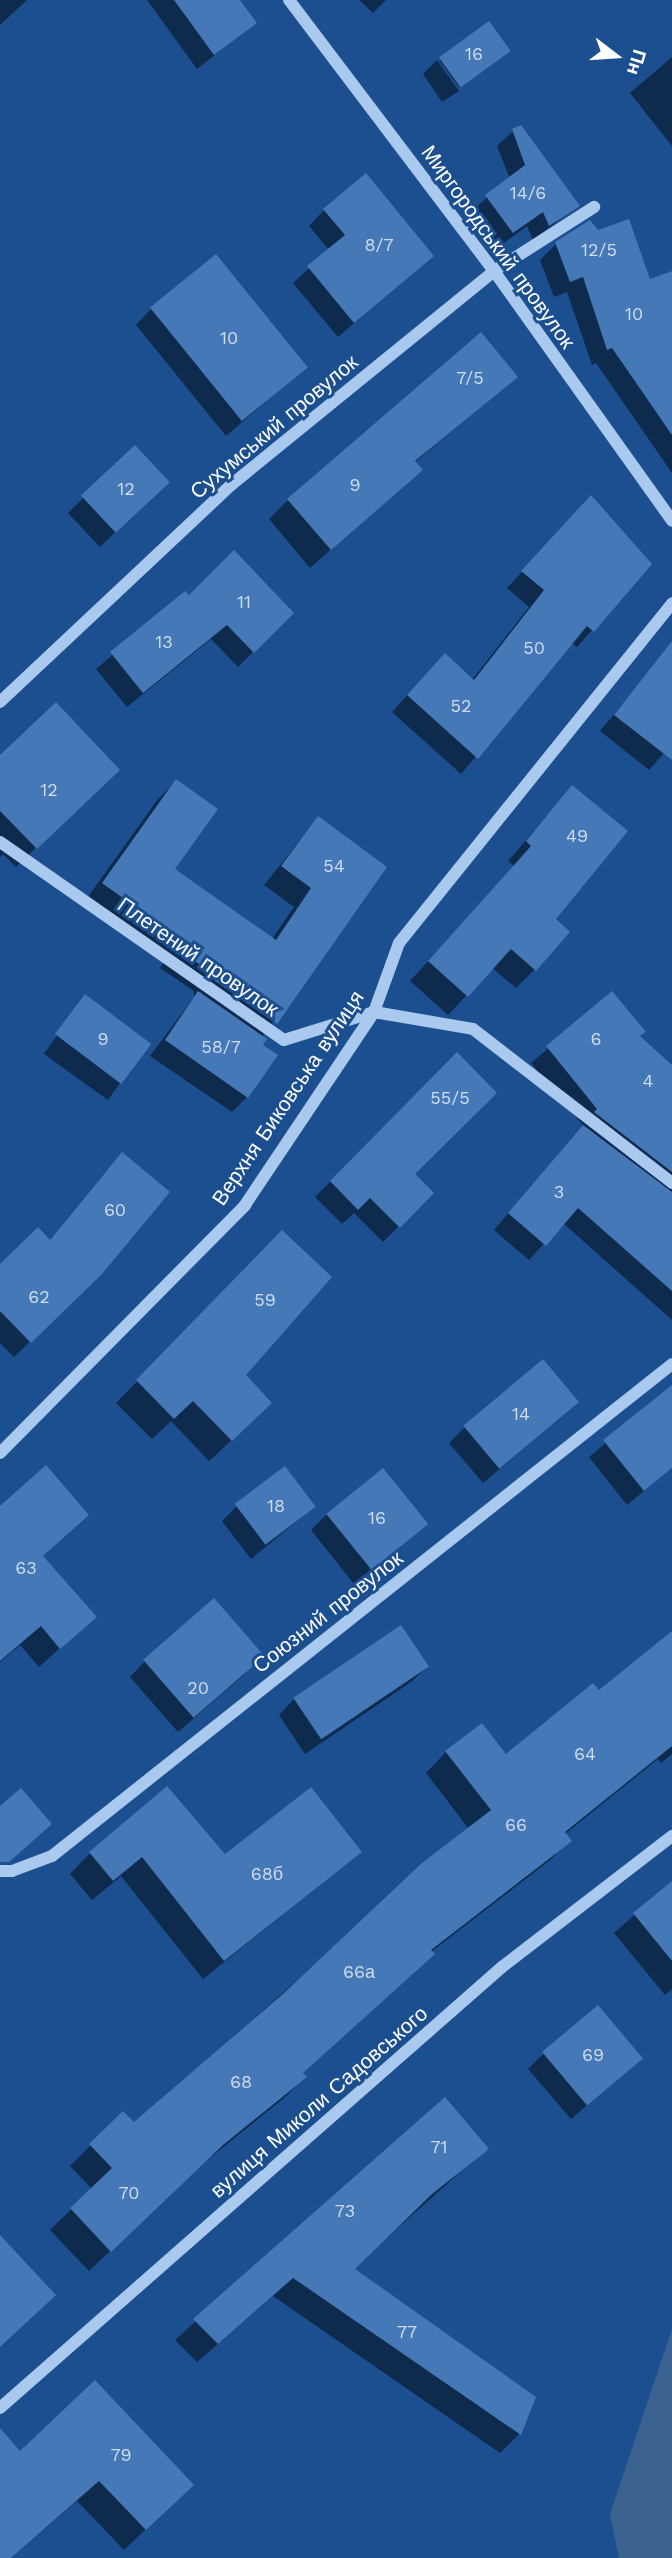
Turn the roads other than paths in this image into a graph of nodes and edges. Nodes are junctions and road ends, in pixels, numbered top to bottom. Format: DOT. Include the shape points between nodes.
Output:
graph roads {
  1 [pos="289,0"];
  2 [pos="594,207"];
  3 [pos="494,271"];
  4 [pos="672,521"];
  5 [pos="672,603"];
  6 [pos="0,702"];
  7 [pos="0,842"];
  8 [pos="374,1012"];
  9 [pos="672,1183"];
  10 [pos="672,1364"];
  11 [pos="0,1453"];
  12 [pos="672,1836"];
  13 [pos="0,1871"];
  14 [pos="0,2408"];
  1 -- 3 [label="street, Миргородський провулок"];
  2 -- 3 [label="street, Сухумський провулок"];
  3 -- 4 [label="street, Миргородський провулок"];
  3 -- 6 [label="street, Сухумський провулок" via="231,485"];
  5 -- 8 [label="street, Верхня Биковська вулиця" via="399,943"];
  7 -- 8 [label="street, Плетений провулок" via="284,1040"];
  8 -- 9 [label="street, Плетений провулок" via="472,1029"];
  8 -- 11 [label="street, Верхня Биковська вулиця" via="244,1205"];
  10 -- 13 [label="street, Союзний провулок" via="52,1856"];
  12 -- 14 [label="street, вулиця Миколи Садовського" via="502,1967"];
}
